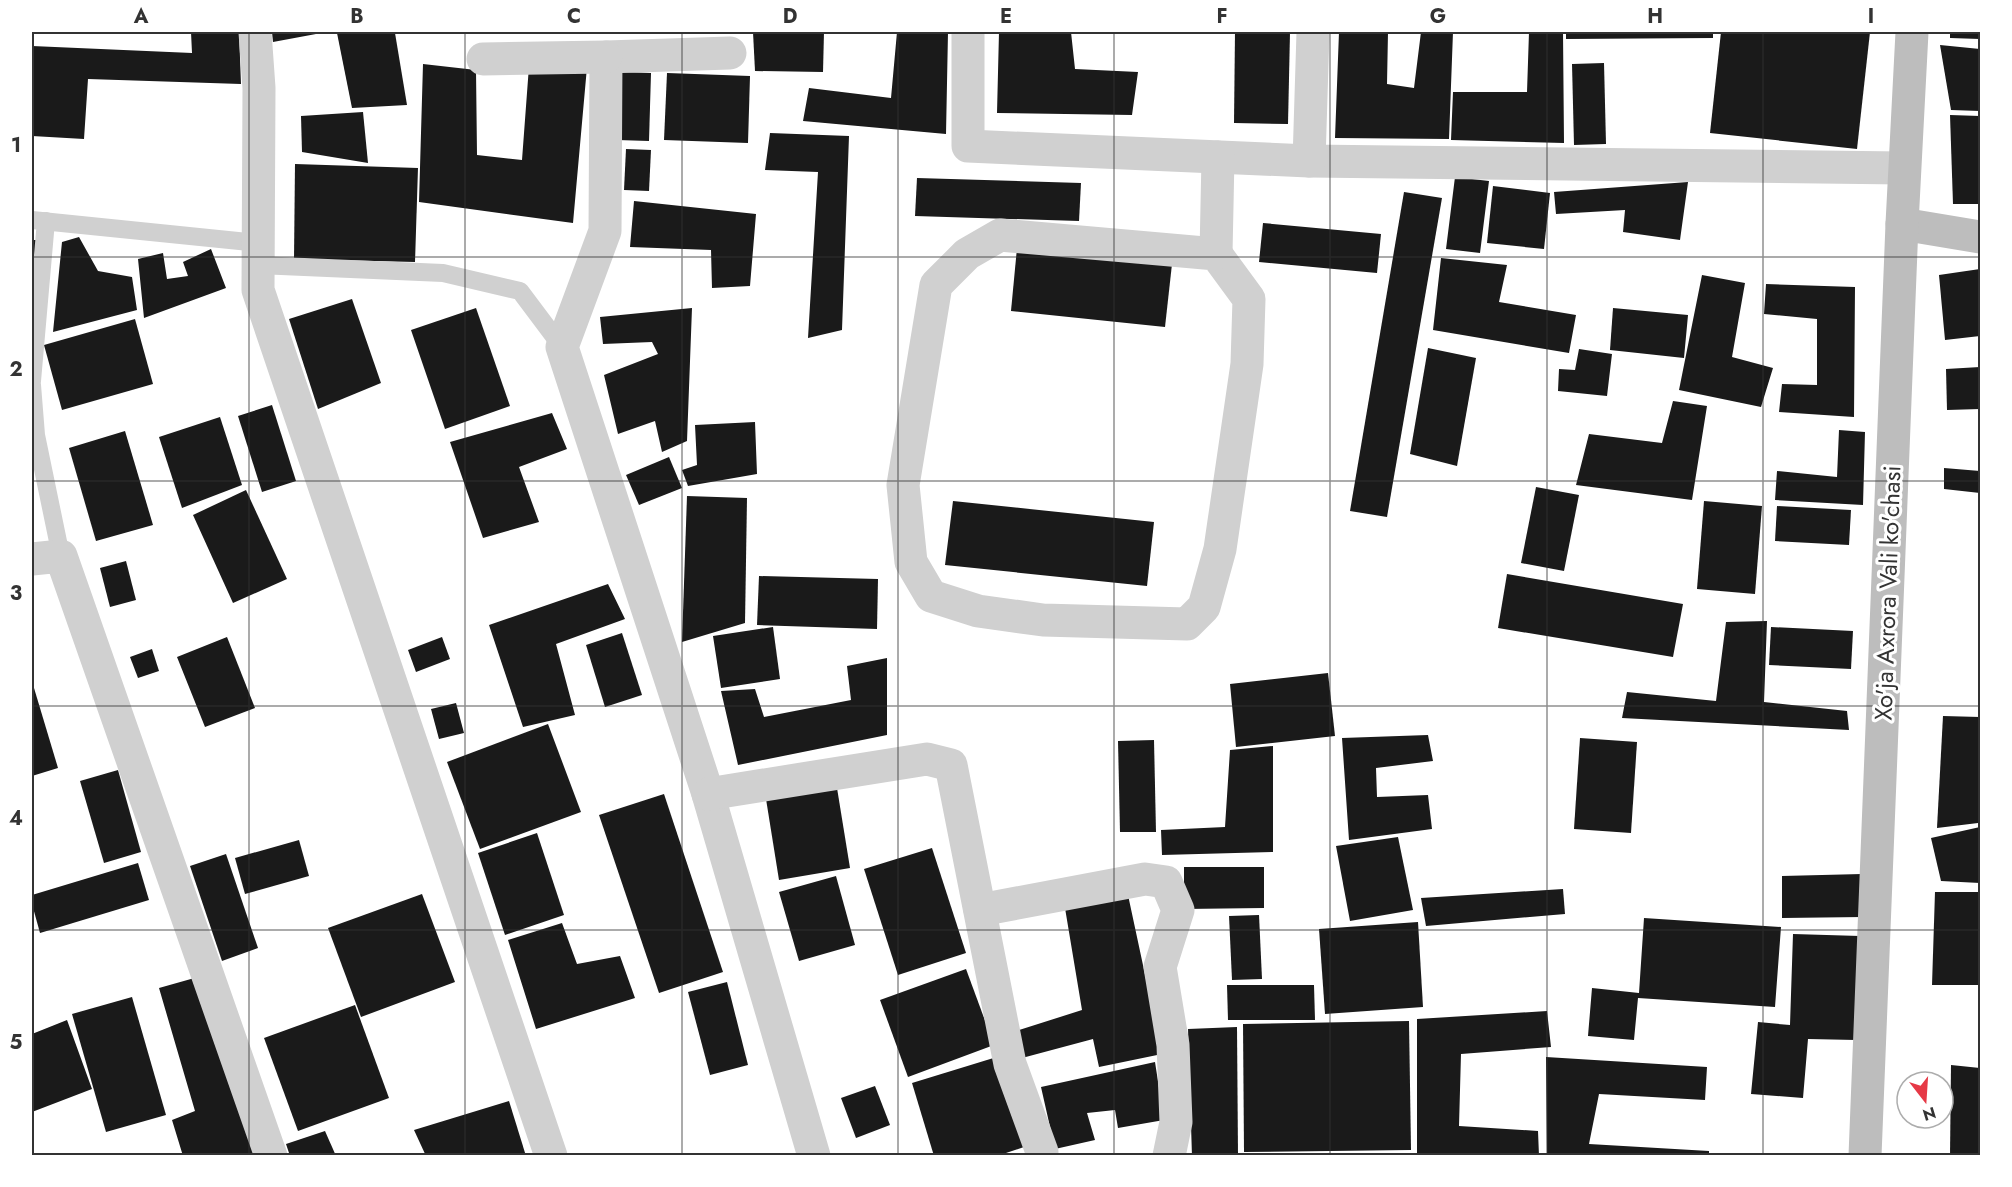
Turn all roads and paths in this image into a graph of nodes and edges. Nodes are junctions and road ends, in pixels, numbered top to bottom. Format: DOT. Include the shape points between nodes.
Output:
graph roads {
  1 [pos="255,32"];
  2 [pos="968,32"];
  3 [pos="1313,32"];
  4 [pos="1912,32"];
  5 [pos="730,53"];
  6 [pos="606,57"];
  7 [pos="483,59"];
  8 [pos="1218,157"];
  9 [pos="1309,161"];
  10 [pos="39,220"];
  11 [pos="1902,224"];
  12 [pos="1980,237"];
  13 [pos="258,254"];
  14 [pos="1216,254"];
  15 [pos="562,347"];
  16 [pos="32,383"];
  17 [pos="46,558"];
  18 [pos="708,794"];
  19 [pos="980,910"];
  20 [pos="1042,1152"];
  21 [pos="271,1155"];
  22 [pos="551,1155"];
  23 [pos="814,1155"];
  24 [pos="1169,1155"];
  25 [pos="1865,1155"];
  1 -- 13 [label="street" via="259,88"];
  2 -- 8 [label="street" via="968,146"];
  3 -- 9 [label="street"];
  4 -- 11 [label="street, Xo'ja Axrora Vali ko'chasi"];
  5 -- 6 [label="street"];
  6 -- 7 [label="street"];
  6 -- 15 [label="street" via="604,231"];
  8 -- 9 [label="street"];
  8 -- 14 [label="street"];
  9 -- 11 [label="street" via="1904,168"];
  10 -- 13 [label="lane"];
  10 -- 16 [label="lane"];
  11 -- 12 [label="street"];
  11 -- 25 [label="street, Xo'ja Axrora Vali ko'chasi"];
  13 -- 15 [label="lane" via="443,273 520,291"];
  13 -- 22 [label="street" via="258,290"];
  14 -- 14 [label="street" via="1249,299 1247,364 1220,549 1204,607 1187,624 1043,620 978,611 931,596 911,562 903,485 936,285 967,254 1000,235"];
  15 -- 18 [label="street"];
  16 -- 17 [label="lane"];
  17 -- 21 [label="street"];
  18 -- 19 [label="street" via="927,759 951,765"];
  18 -- 23 [label="street"];
  19 -- 20 [label="street" via="1010,1064"];
  19 -- 24 [label="street" via="1145,879 1166,882 1178,910 1160,967 1173,1045 1176,1122"];
}
